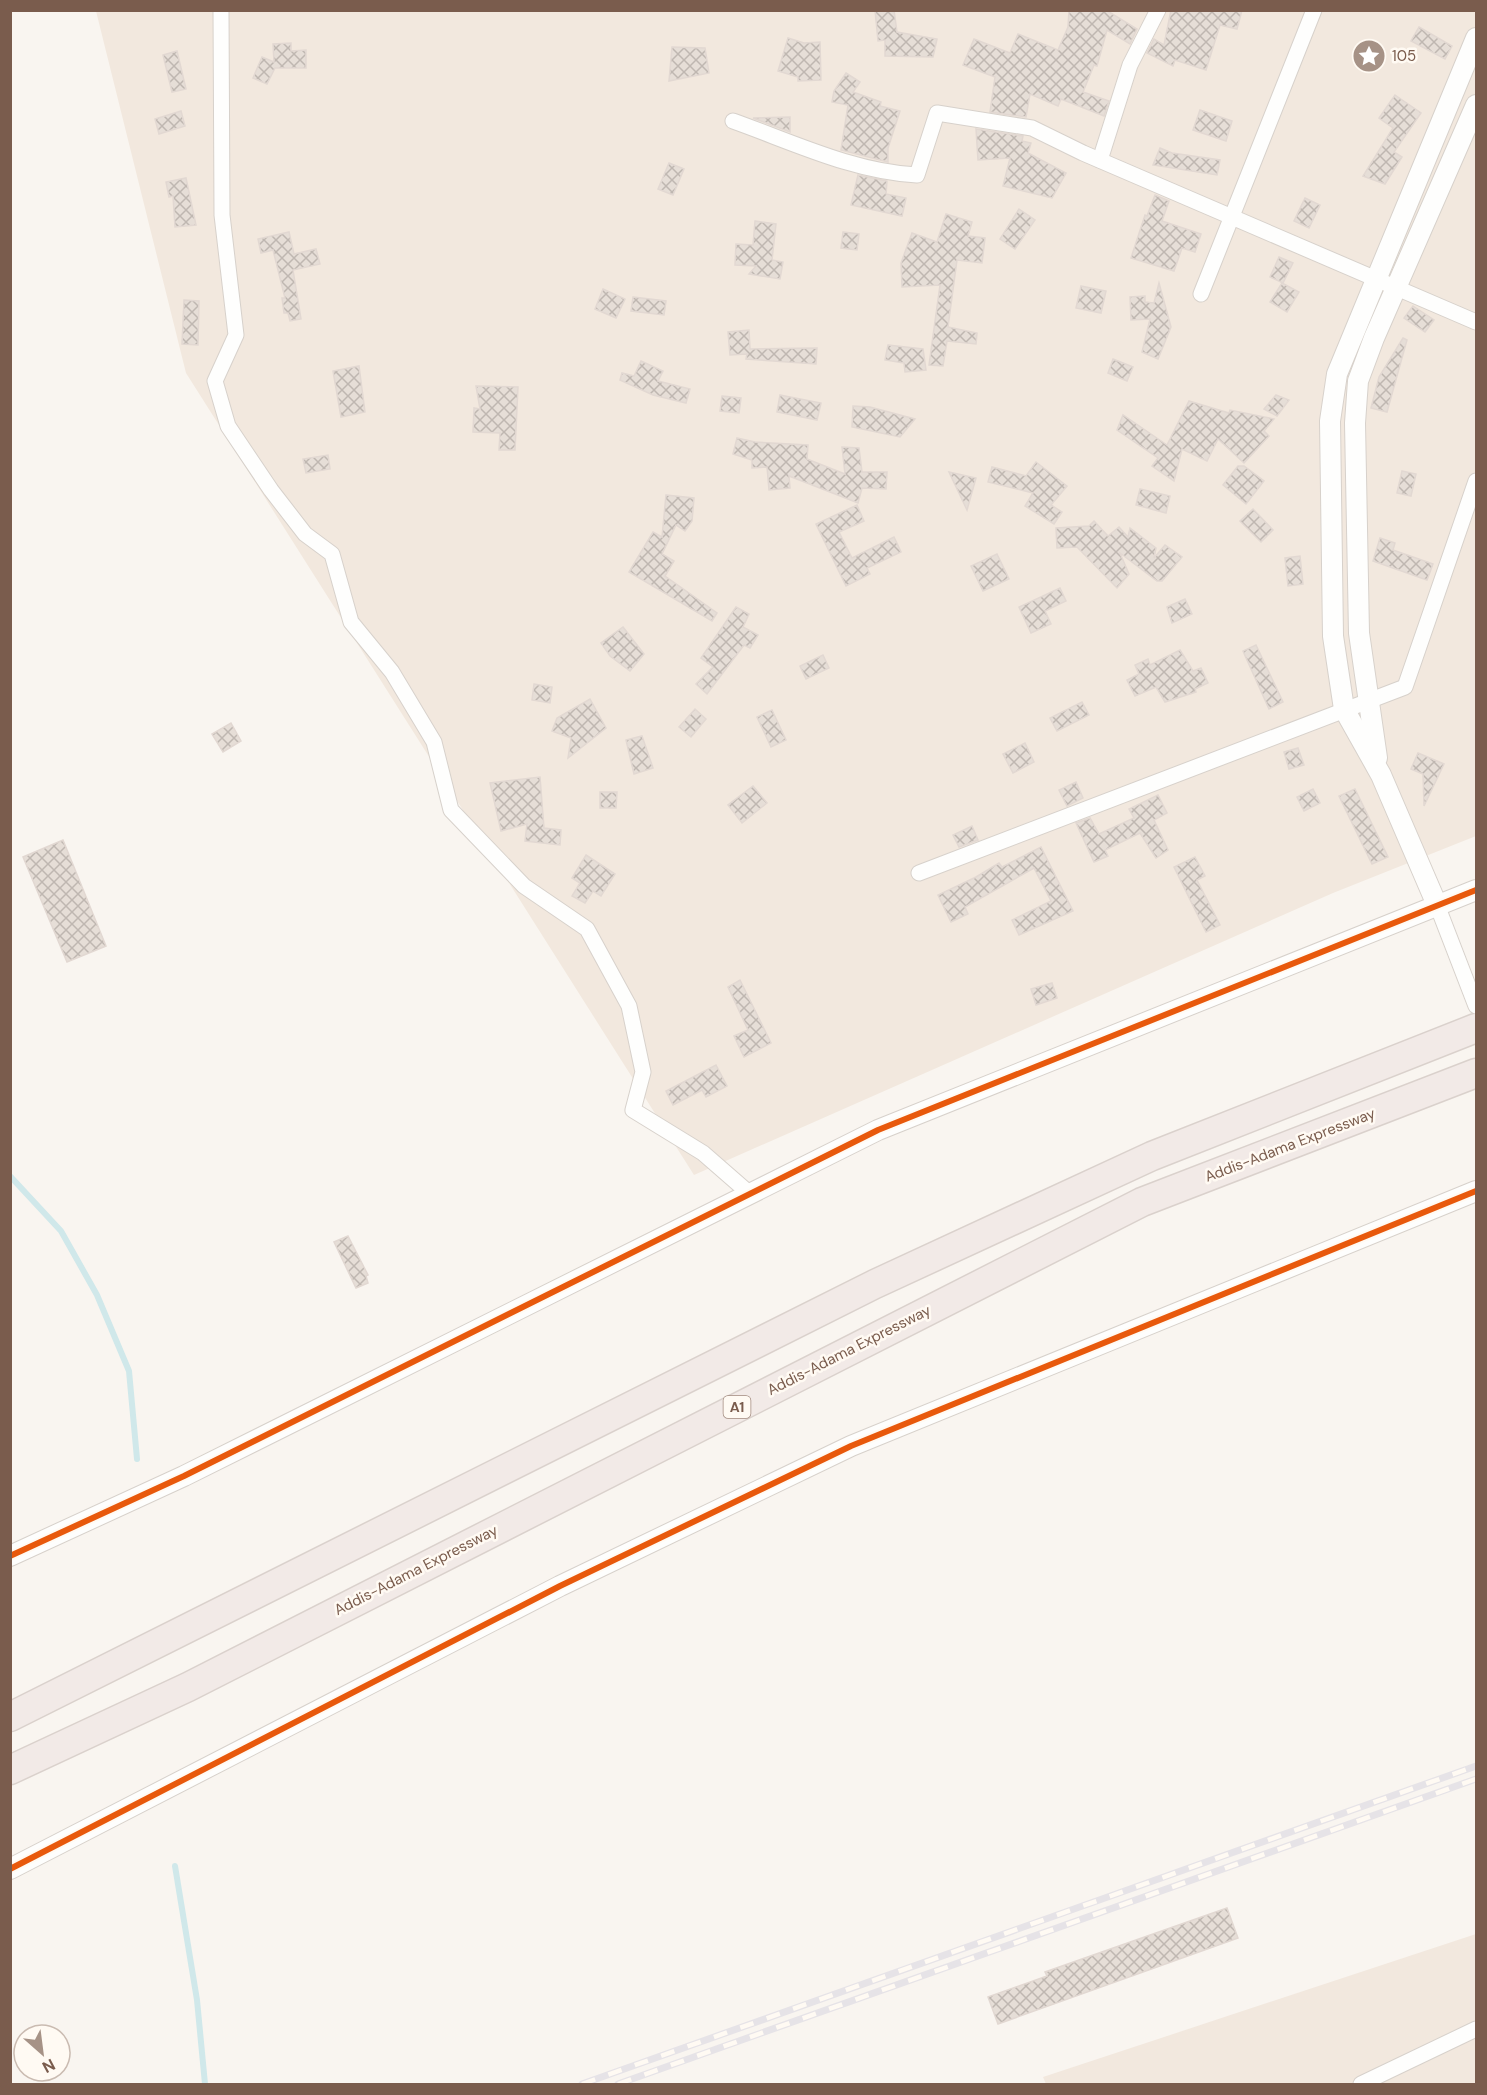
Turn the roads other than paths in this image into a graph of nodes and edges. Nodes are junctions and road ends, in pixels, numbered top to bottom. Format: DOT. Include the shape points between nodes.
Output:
graph roads {
  1 [pos="221,10"];
  2 [pos="1158,10"];
  3 [pos="1314,10"];
  4 [pos="1476,38"];
  5 [pos="1476,105"];
  6 [pos="733,121"];
  7 [pos="1100,160"];
  8 [pos="1232,217"];
  9 [pos="1375,278"];
  10 [pos="1397,287"];
  11 [pos="1201,294"];
  12 [pos="1476,322"];
  13 [pos="1476,481"];
  14 [pos="1367,702"];
  15 [pos="1344,710"];
  16 [pos="1380,775"];
  17 [pos="919,873"];
  18 [pos="1476,890"];
  19 [pos="1437,905"];
  20 [pos="1476,1006"];
  21 [pos="1476,1028"];
  22 [pos="1476,1073"];
  23 [pos="1476,1191"];
  24 [pos="750,1194"];
  25 [pos="10,1556"];
  26 [pos="10,1717"];
  27 [pos="10,1770"];
  28 [pos="10,1869"];
  29 [pos="1476,2029"];
  30 [pos="1361,2085"];
  1 -- 24 [label="street" via="222,215 236,335 215,381 228,426 305,534 332,554 351,622 392,672 434,742 451,810 524,886 586,929 629,1006 643,1072 633,1110 703,1153"];
  2 -- 7 [label="street" via="1130,65"];
  3 -- 8 [label="street"];
  4 -- 9 [label="street"];
  5 -- 10 [label="street"];
  6 -- 7 [label="street" via="896,174 917,175 937,113 1032,128"];
  7 -- 8 [label="street"];
  8 -- 9 [label="street"];
  8 -- 11 [label="street"];
  9 -- 10 [label="street"];
  9 -- 15 [label="street" via="1336,374 1330,421 1333,636"];
  10 -- 12 [label="street"];
  10 -- 14 [label="street" via="1358,381 1355,423 1359,633"];
  13 -- 14 [label="street" via="1405,687"];
  14 -- 15 [label="street"];
  14 -- 16 [label="street"];
  15 -- 16 [label="street"];
  15 -- 17 [label="street"];
  16 -- 19 [label="street"];
  18 -- 19 [label="street"];
  19 -- 20 [label="street"];
  19 -- 24 [label="street" via="878,1130"];
  21 -- 26 [label="highway" via="1152,1156 875,1284"];
  22 -- 27 [label="highway, Addis-Adama Expressway / A1" via="1142,1202 199,1682"];
  23 -- 28 [label="street" via="851,1446 560,1586"];
  24 -- 25 [label="street" via="184,1476"];
  29 -- 30 [label="street"];
}
